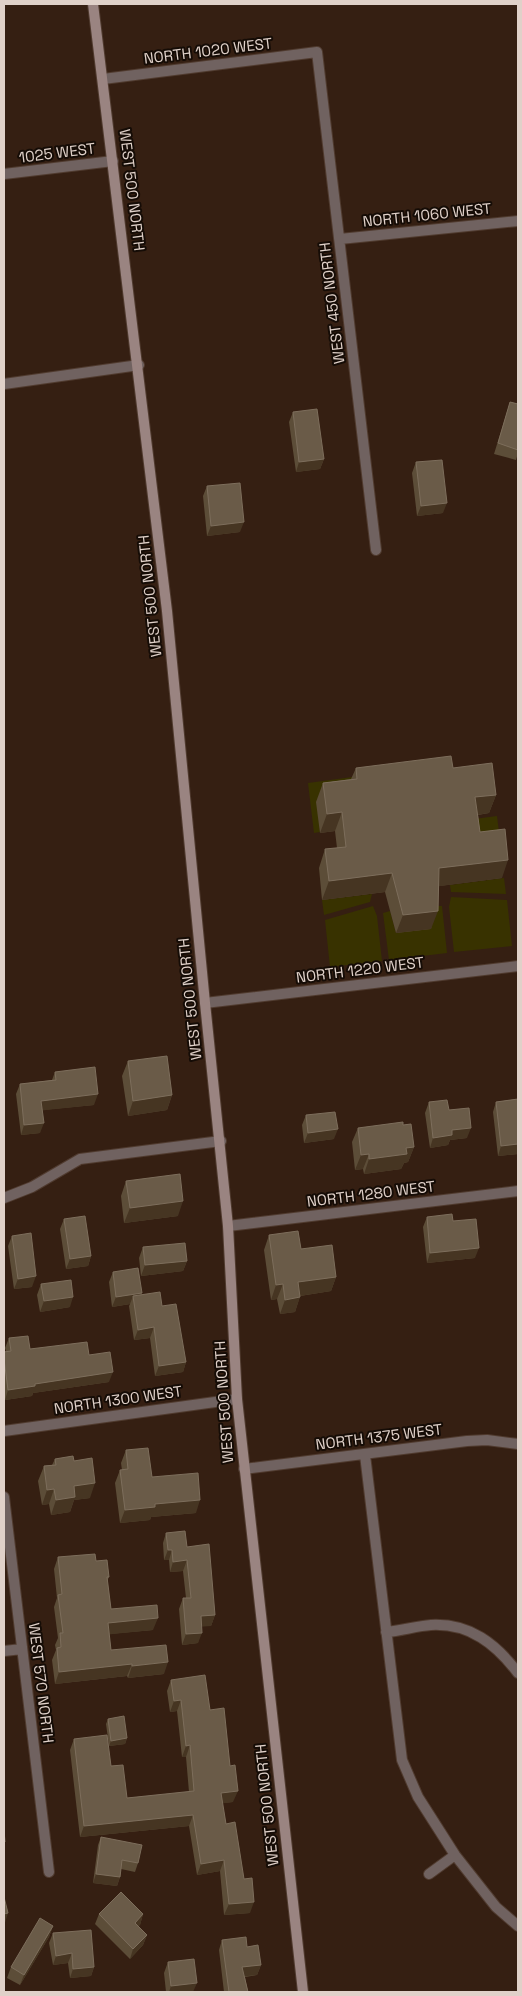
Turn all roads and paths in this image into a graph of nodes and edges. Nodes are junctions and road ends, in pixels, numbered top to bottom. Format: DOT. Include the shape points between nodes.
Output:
graph roads {
  1 [pos="93,4"];
  2 [pos="316,52"];
  3 [pos="103,79"];
  4 [pos="113,161"];
  5 [pos="4,174"];
  6 [pos="518,220"];
  7 [pos="340,239"];
  8 [pos="139,365"];
  9 [pos="4,384"];
  10 [pos="376,550"];
  11 [pos="518,966"];
  12 [pos="204,1003"];
  13 [pos="221,1141"];
  14 [pos="518,1191"];
  15 [pos="4,1198"];
  16 [pos="228,1226"];
  17 [pos="237,1399"];
  18 [pos="4,1431"];
  19 [pos="518,1444"];
  20 [pos="365,1455"];
  21 [pos="244,1469"];
  22 [pos="4,1497"];
  23 [pos="386,1632"];
  24 [pos="22,1649"];
  25 [pos="4,1651"];
  26 [pos="518,1673"];
  27 [pos="455,1855"];
  28 [pos="50,1872"];
  29 [pos="429,1874"];
  30 [pos="518,1926"];
  31 [pos="304,1992"];
  1 -- 3 [label="street, WEST 500 NORTH"];
  2 -- 3 [label="street, NORTH 1020 WEST"];
  2 -- 7 [label="street, WEST 450 NORTH"];
  3 -- 4 [label="street, WEST 500 NORTH"];
  4 -- 5 [label="street, 1025 WEST"];
  4 -- 8 [label="street, WEST 500 NORTH"];
  6 -- 7 [label="street, NORTH 1060 WEST"];
  7 -- 10 [label="street, WEST 450 NORTH"];
  8 -- 9 [label="street"];
  8 -- 12 [label="street, WEST 500 NORTH" via="167,611"];
  11 -- 12 [label="street, NORTH 1220 WEST"];
  12 -- 13 [label="street, WEST 500 NORTH"];
  13 -- 15 [label="street" via="80,1160 32,1187"];
  13 -- 16 [label="street, WEST 500 NORTH"];
  14 -- 16 [label="street, NORTH 1280 WEST"];
  16 -- 17 [label="street, WEST 500 NORTH"];
  17 -- 18 [label="street, NORTH 1300 WEST"];
  17 -- 21 [label="street, WEST 500 NORTH"];
  19 -- 20 [label="street, NORTH 1375 WEST" via="488,1440"];
  20 -- 21 [label="street, NORTH 1375 WEST"];
  20 -- 23 [label="street"];
  21 -- 31 [label="street, WEST 500 NORTH"];
  22 -- 24 [label="street, WEST 570 NORTH"];
  23 -- 26 [label="street" via="431,1625 469,1631 504,1654"];
  23 -- 27 [label="street" via="402,1760 418,1797"];
  24 -- 25 [label="street"];
  24 -- 28 [label="street, WEST 570 NORTH"];
  27 -- 29 [label="street"];
  27 -- 30 [label="street" via="496,1907"];
}
